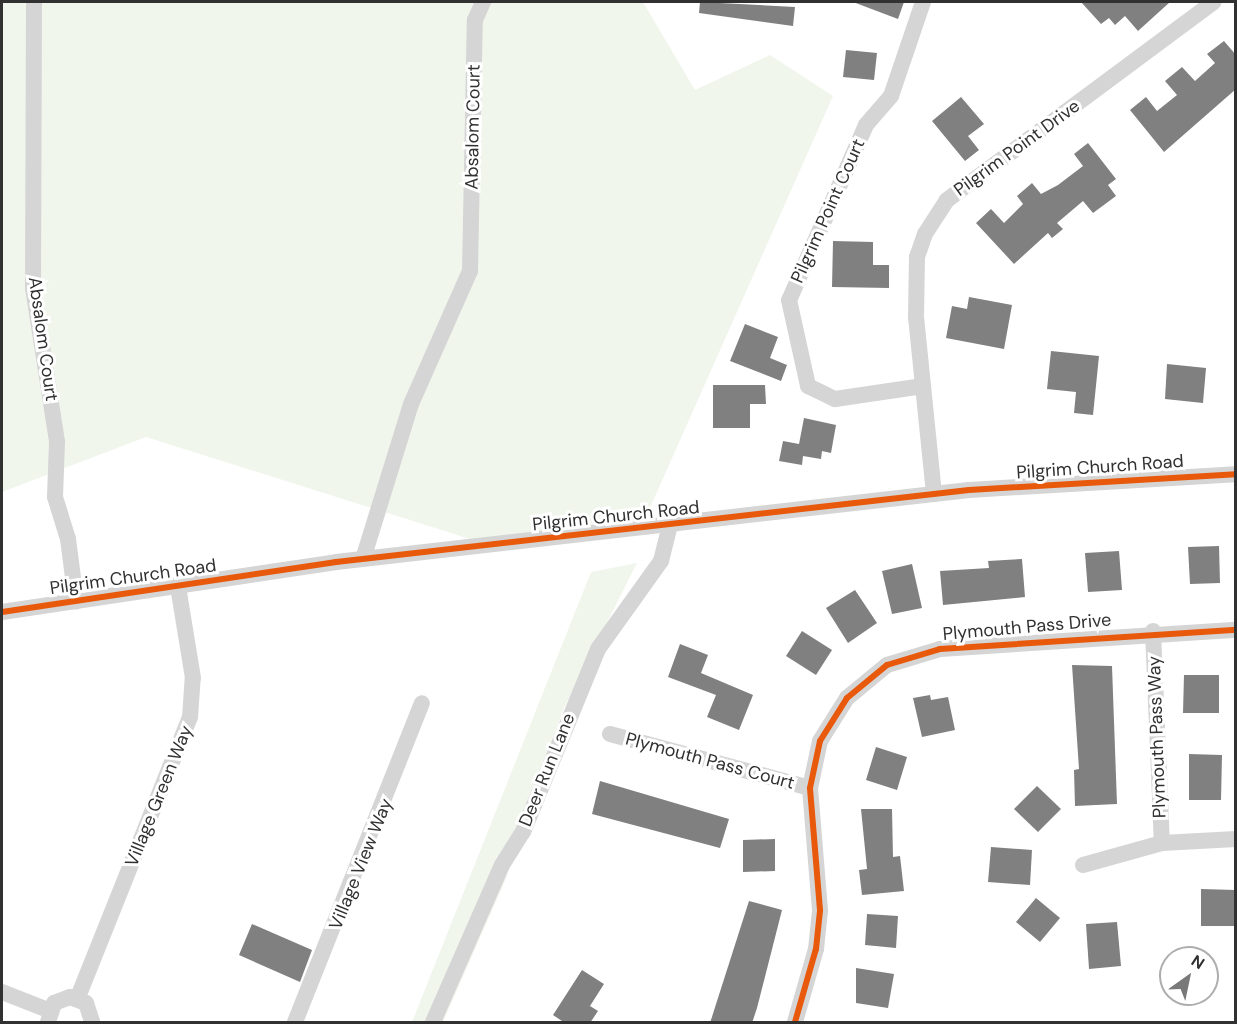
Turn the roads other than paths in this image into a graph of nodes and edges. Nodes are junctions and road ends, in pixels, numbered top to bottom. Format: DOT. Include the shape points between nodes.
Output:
graph roads {
  1 [pos="34,2"];
  2 [pos="483,2"];
  3 [pos="923,2"];
  4 [pos="1214,2"];
  5 [pos="923,386"];
  6 [pos="1236,474"];
  7 [pos="934,494"];
  8 [pos="670,525"];
  9 [pos="363,559"];
  10 [pos="178,586"];
  11 [pos="76,601"];
  12 [pos="2,612"];
  13 [pos="1236,630"];
  14 [pos="1153,631"];
  15 [pos="422,703"];
  16 [pos="610,734"];
  17 [pos="810,788"];
  18 [pos="1236,839"];
  19 [pos="1162,843"];
  20 [pos="1083,865"];
  21 [pos="2,992"];
  22 [pos="78,997"];
  23 [pos="48,1016"];
  24 [pos="92,1023"];
  25 [pos="295,1023"];
  26 [pos="434,1023"];
  27 [pos="795,1023"];
  1 -- 11 [label="street, Absalom Court" via="33,288 57,442 55,497"];
  2 -- 9 [label="street, Absalom Court" via="475,20 470,271 411,404"];
  3 -- 5 [label="street, Pilgrim Point Court" via="891,96 866,125 789,300 808,387 835,399"];
  4 -- 5 [label="street, Pilgrim Point Drive" via="947,200 917,257"];
  5 -- 7 [label="street, Pilgrim Point Drive"];
  6 -- 7 [label="street, Pilgrim Church Road"];
  7 -- 8 [label="street, Pilgrim Church Road"];
  8 -- 9 [label="street, Pilgrim Church Road"];
  8 -- 26 [label="street, Deer Run Lane" via="660,561 598,649 523,832 502,865"];
  9 -- 10 [label="street, Pilgrim Church Road"];
  10 -- 11 [label="street, Pilgrim Church Road"];
  10 -- 22 [label="street, Village Green Way" via="193,678 190,717"];
  11 -- 12 [label="street, Pilgrim Church Road"];
  13 -- 14 [label="street, Plymouth Pass Drive"];
  14 -- 17 [label="street, Plymouth Pass Drive" via="939,649 887,665 847,698 820,741"];
  14 -- 19 [label="street, Plymouth Pass Way"];
  15 -- 25 [label="street, Village View Way"];
  16 -- 17 [label="street, Plymouth Pass Court"];
  17 -- 27 [label="street, Plymouth Pass Drive" via="820,910 816,949"];
  18 -- 19 [label="street"];
  19 -- 20 [label="street"];
  21 -- 23 [label="street"];
  22 -- 23 [label="street" via="58,1000"];
  22 -- 24 [label="street" via="89,1008"];
}
